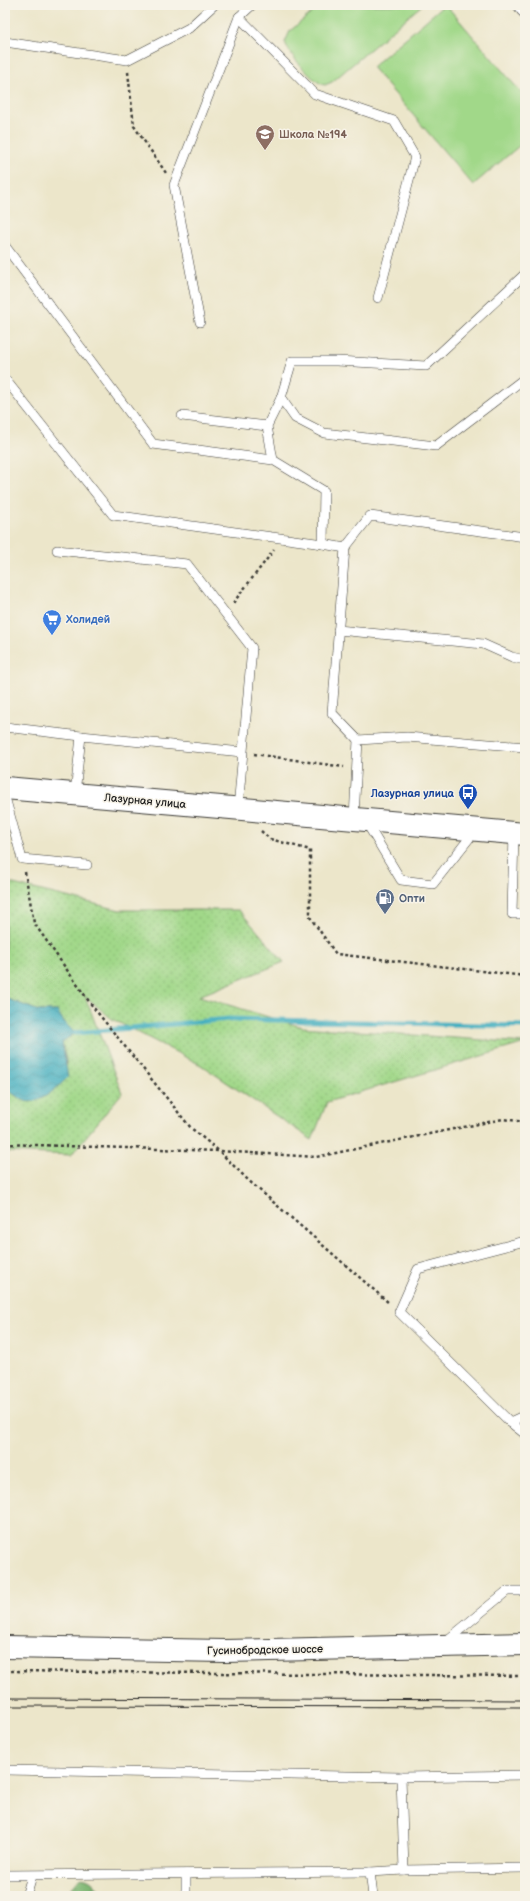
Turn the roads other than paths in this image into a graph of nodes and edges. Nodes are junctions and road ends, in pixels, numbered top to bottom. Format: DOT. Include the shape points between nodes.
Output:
graph roads {
  1 [pos="214,5"];
  2 [pos="252,5"];
  3 [pos="522,5"];
  4 [pos="525,9"];
  5 [pos="239,17"];
  6 [pos="5,42"];
  7 [pos="5,246"];
  8 [pos="525,274"];
  9 [pos="378,298"];
  10 [pos="200,322"];
  11 [pos="525,378"];
  12 [pos="5,379"];
  13 [pos="282,398"];
  14 [pos="182,416"];
  15 [pos="267,426"];
  16 [pos="273,460"];
  17 [pos="525,537"];
  18 [pos="323,544"];
  19 [pos="345,548"];
  20 [pos="57,550"];
  21 [pos="338,630"];
  22 [pos="525,660"];
  23 [pos="5,727"];
  24 [pos="81,736"];
  25 [pos="358,740"];
  26 [pos="525,747"];
  27 [pos="242,752"];
  28 [pos="5,788"];
  29 [pos="74,794"];
  30 [pos="5,797"];
  31 [pos="238,809"];
  32 [pos="360,820"];
  33 [pos="474,831"];
  34 [pos="519,834"];
  35 [pos="87,865"];
  36 [pos="525,914"];
  37 [pos="525,1241"];
  38 [pos="525,1415"];
  39 [pos="510,1422"];
  40 [pos="525,1434"];
  41 [pos="525,1591"];
  42 [pos="525,1644"];
  43 [pos="441,1646"];
  44 [pos="5,1648"];
  45 [pos="5,1770"];
  46 [pos="525,1776"];
  47 [pos="401,1777"];
  48 [pos="525,1868"];
  49 [pos="404,1870"];
  50 [pos="370,1872"];
  51 [pos="186,1874"];
  52 [pos="5,1875"];
  53 [pos="32,1876"];
  54 [pos="26,1896"];
  55 [pos="186,1896"];
  56 [pos="373,1896"];
  1 -- 6 [label="lane" via="189,28 127,60"];
  2 -- 5 [label="lane"];
  3 -- 4 [label="street"];
  5 -- 9 [label="lane" via="315,94 394,121 415,156"];
  5 -- 10 [label="lane" via="174,185"];
  7 -- 16 [label="lane" via="153,444"];
  8 -- 13 [label="lane" via="426,366 292,361"];
  11 -- 13 [label="lane" via="436,446 324,433 294,418"];
  12 -- 18 [label="lane" via="113,514"];
  13 -- 15 [label="lane"];
  14 -- 15 [label="lane"];
  15 -- 16 [label="lane"];
  16 -- 18 [label="lane" via="324,491"];
  17 -- 19 [label="lane" via="370,516"];
  18 -- 19 [label="lane"];
  19 -- 21 [label="lane"];
  20 -- 27 [label="lane" via="187,564 252,648"];
  21 -- 22 [label="lane" via="482,644 512,658"];
  21 -- 25 [label="lane" via="332,714"];
  23 -- 24 [label="lane"];
  24 -- 27 [label="lane"];
  24 -- 29 [label="lane"];
  25 -- 26 [label="lane" via="408,737"];
  25 -- 32 [label="lane"];
  27 -- 31 [label="lane"];
  28 -- 29 [label="main road, Лазурная улица"];
  29 -- 31 [label="main road, Лазурная улица"];
  30 -- 35 [label="lane" via="22,859"];
  31 -- 32 [label="main road, Лазурная улица"];
  32 -- 33 [label="main road, Лазурная улица"];
  32 -- 33 [label="lane" via="401,880 433,884"];
  33 -- 34 [label="main road, Лазурная улица"];
  34 -- 36 [label="lane" via="512,914"];
  37 -- 39 [label="lane" via="418,1269 399,1312"];
  38 -- 39 [label="lane"];
  39 -- 40 [label="lane"];
  41 -- 43 [label="lane" via="507,1591"];
  42 -- 43 [label="main road, Гусинобродское шоссе"];
  43 -- 44 [label="main road, Гусинобродское шоссе" via="224,1651"];
  45 -- 47 [label="lane"];
  46 -- 47 [label="lane"];
  47 -- 49 [label="lane"];
  48 -- 49 [label="lane"];
  49 -- 50 [label="lane"];
  50 -- 51 [label="lane"];
  50 -- 56 [label="lane"];
  51 -- 53 [label="lane"];
  51 -- 55 [label="lane"];
  52 -- 53 [label="lane"];
  53 -- 54 [label="lane"];
}
